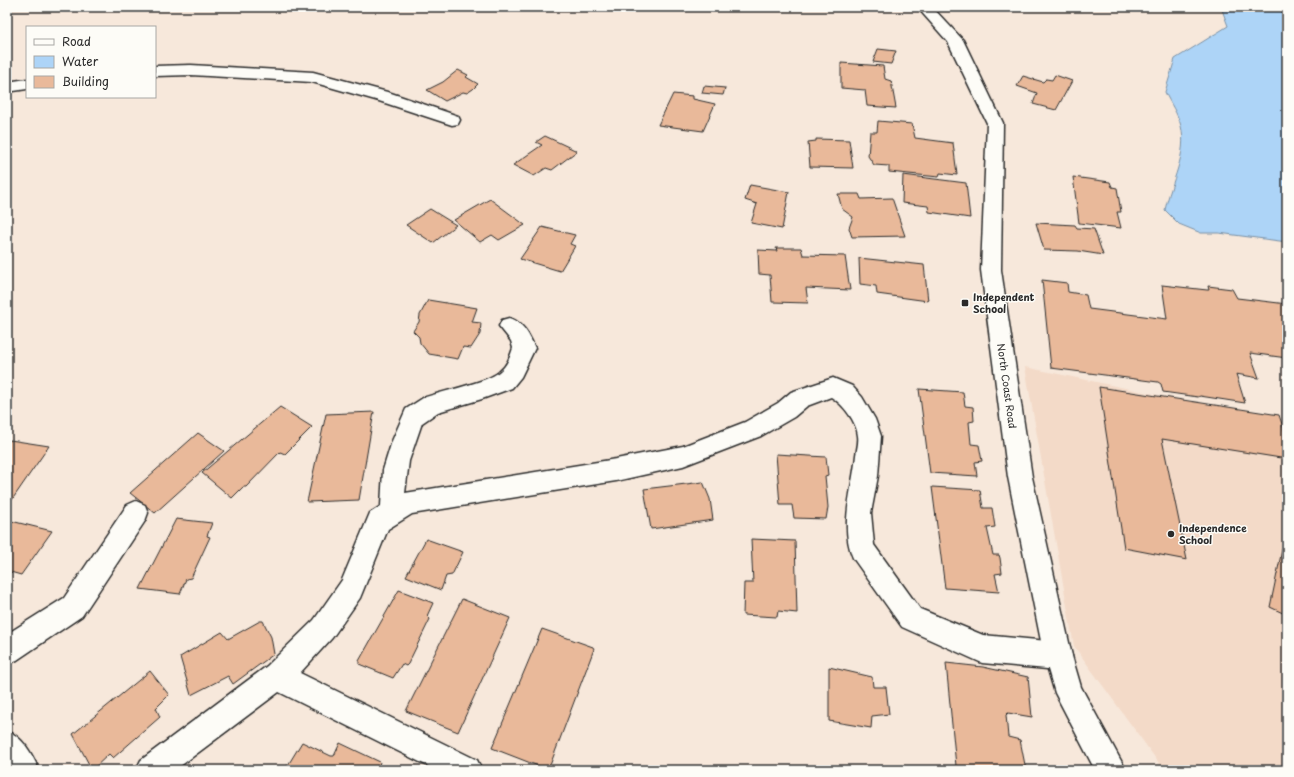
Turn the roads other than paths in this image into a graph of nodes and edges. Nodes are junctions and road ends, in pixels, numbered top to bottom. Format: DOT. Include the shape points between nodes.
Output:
graph roads {
  1 [pos="924,7"];
  2 [pos="156,71"];
  3 [pos="26,84"];
  4 [pos="7,87"];
  5 [pos="452,120"];
  6 [pos="509,326"];
  7 [pos="393,512"];
  8 [pos="136,513"];
  9 [pos="7,650"];
  10 [pos="1058,656"];
  11 [pos="277,676"];
  12 [pos="7,746"];
  13 [pos="24,770"];
  14 [pos="151,770"];
  15 [pos="466,770"];
  16 [pos="1111,770"];
  1 -- 10 [label="street, North Coast Road" via="956,40 995,123 991,270 1020,477"];
  2 -- 5 [label="street" via="191,70 313,77 385,97"];
  3 -- 4 [label="street"];
  6 -- 7 [label="street" via="519,336 524,348 505,380 474,394 430,405 414,415 400,448 394,477"];
  7 -- 10 [label="street" via="408,503 616,470 683,456 753,428 786,410 800,399 832,387 844,393 854,404 864,419 870,436 859,513 862,549 911,618 982,648"];
  7 -- 11 [label="street" via="379,521 351,588 322,629"];
  8 -- 9 [label="street" via="73,607"];
  10 -- 16 [label="street, North Coast Road" via="1069,693"];
  11 -- 14 [label="street"];
  11 -- 15 [label="street"];
  12 -- 13 [label="street"];
}
